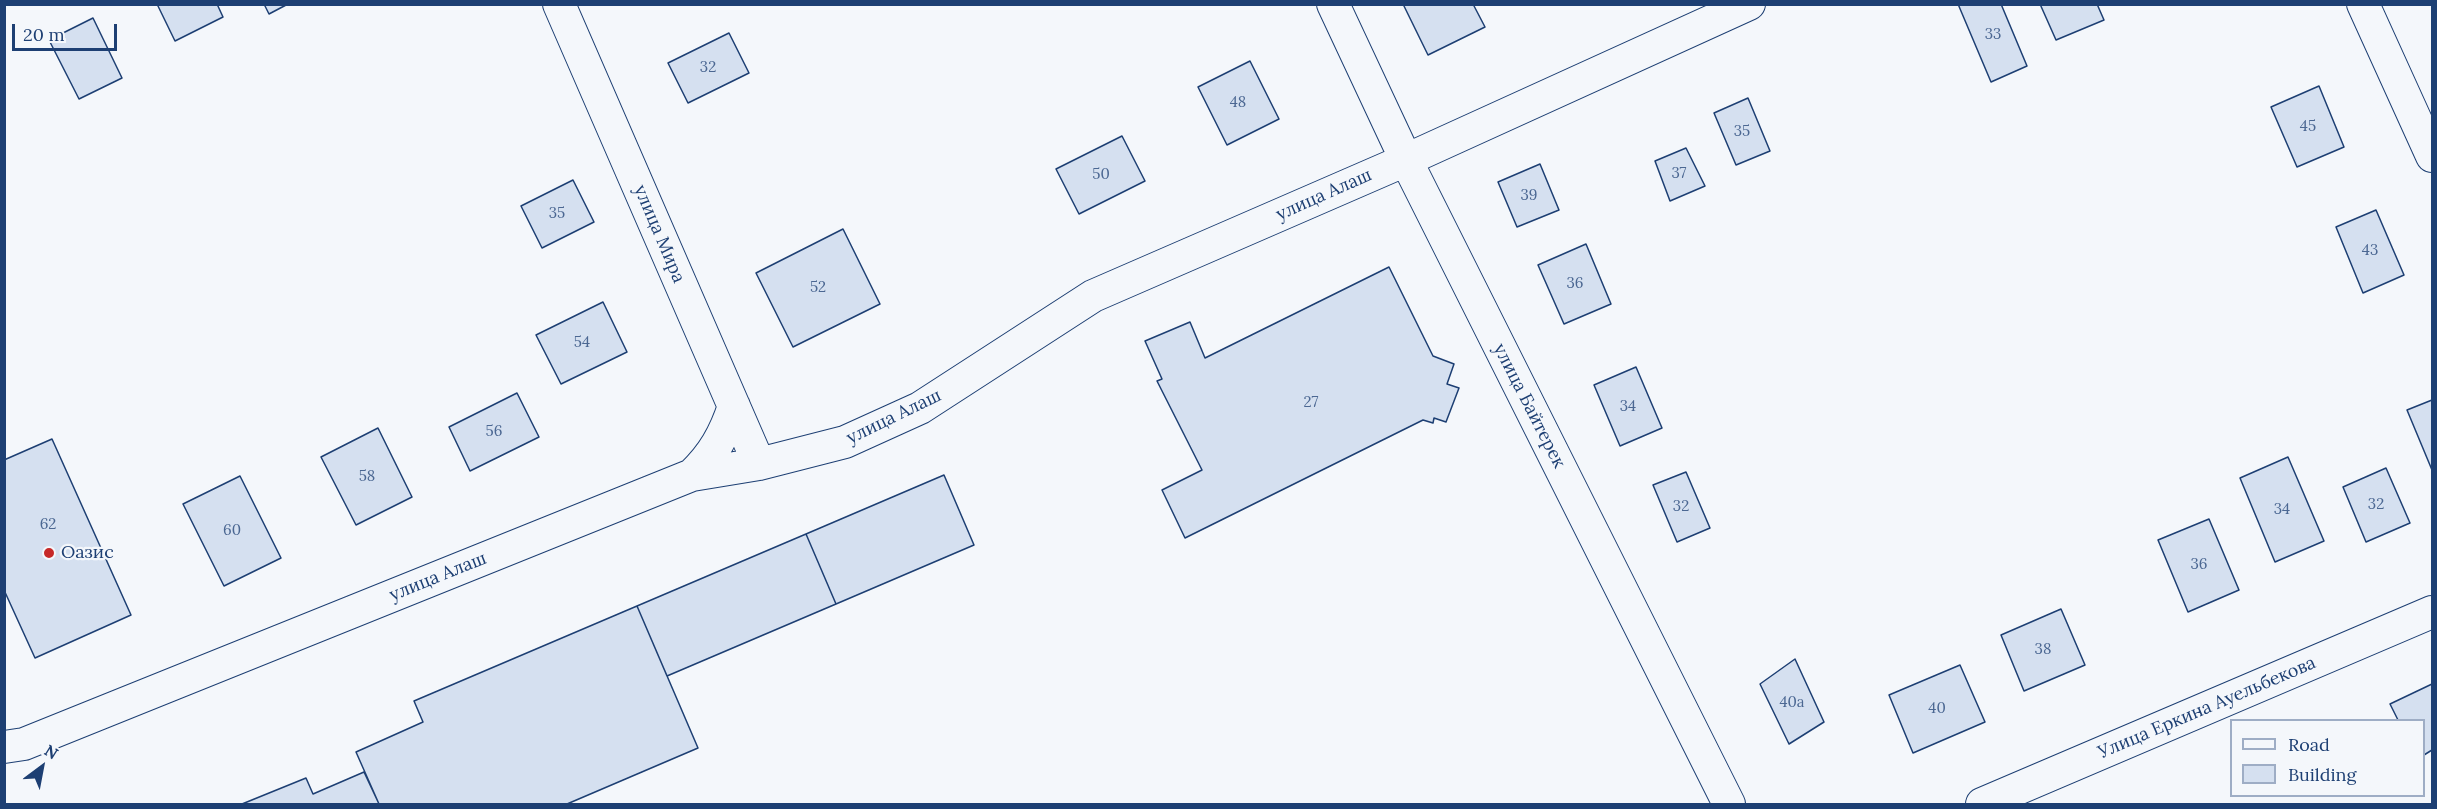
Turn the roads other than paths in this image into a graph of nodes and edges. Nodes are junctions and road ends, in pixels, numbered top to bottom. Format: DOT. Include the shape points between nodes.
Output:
graph roads {
  1 [pos="559,4"];
  2 [pos="1333,4"];
  3 [pos="1749,4"];
  4 [pos="2363,4"];
  5 [pos="2433,156"];
  6 [pos="1406,160"];
  7 [pos="734,406"];
  8 [pos="759,465"];
  9 [pos="692,475"];
  10 [pos="2433,612"];
  11 [pos="4,747"];
  12 [pos="1729,804"];
  13 [pos="1982,804"];
  1 -- 7 [label="street, улица Мира"];
  2 -- 6 [label="street, улица Байтерек"];
  3 -- 6 [label="street, улица Алаш"];
  4 -- 5 [label="street"];
  6 -- 8 [label="street, улица Алаш" via="1093,296 920,408 845,442"];
  6 -- 12 [label="street, улица Байтерек"];
  7 -- 8 [label="street, улица Мира"];
  7 -- 9 [label="street" via="722,437"];
  8 -- 9 [label="street, улица Алаш"];
  9 -- 11 [label="street, улица Алаш" via="24,744"];
  10 -- 13 [label="street, Улица Еркина Ауельбекова"];
}
